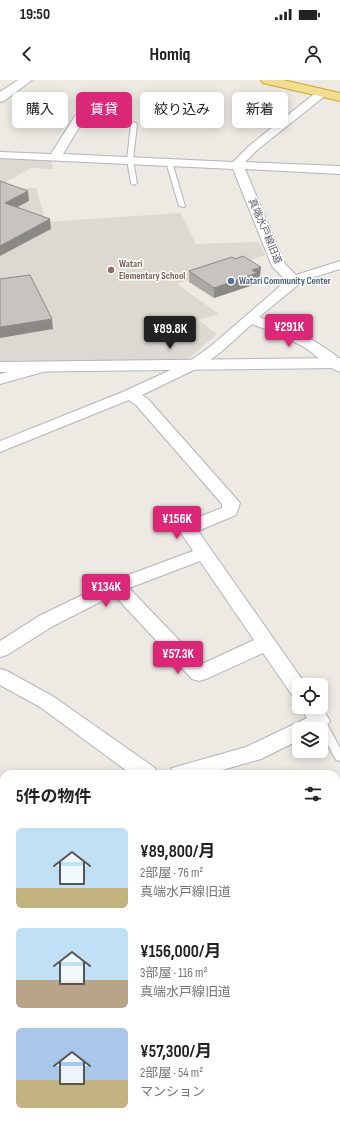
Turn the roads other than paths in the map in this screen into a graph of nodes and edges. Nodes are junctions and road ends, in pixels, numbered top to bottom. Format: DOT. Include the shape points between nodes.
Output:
graph roads {
  1 [pos="10,80"];
  2 [pos="26,80"];
  3 [pos="267,80"];
  4 [pos="0,87"];
  5 [pos="322,92"];
  6 [pos="339,96"];
  7 [pos="0,98"];
  8 [pos="76,123"];
  9 [pos="134,124"];
  10 [pos="0,155"];
  11 [pos="55,157"];
  12 [pos="130,160"];
  13 [pos="169,162"];
  14 [pos="237,164"];
  15 [pos="340,170"];
  16 [pos="134,183"];
  17 [pos="182,206"];
  18 [pos="340,265"];
  19 [pos="294,281"];
  20 [pos="250,319"];
  21 [pos="195,364"];
  22 [pos="339,365"];
  23 [pos="0,367"];
  24 [pos="45,367"];
  25 [pos="0,379"];
  26 [pos="131,394"];
  27 [pos="0,447"];
  28 [pos="204,553"];
  29 [pos="116,586"];
  30 [pos="266,643"];
  31 [pos="0,650"];
  32 [pos="0,676"];
  33 [pos="292,680"];
  34 [pos="312,719"];
  35 [pos="292,734"];
  36 [pos="340,756"];
  37 [pos="141,770"];
  38 [pos="194,770"];
  1 -- 4 [label="street"];
  2 -- 7 [label="street"];
  3 -- 5 [label="highway"];
  5 -- 6 [label="highway"];
  5 -- 14 [label="street"];
  8 -- 11 [label="street"];
  9 -- 12 [label="lane"];
  10 -- 11 [label="street"];
  11 -- 12 [label="street"];
  12 -- 13 [label="street"];
  12 -- 16 [label="lane"];
  13 -- 14 [label="street"];
  13 -- 17 [label="lane"];
  14 -- 15 [label="street"];
  14 -- 19 [label="street, 真端水戸線旧道" via="279,266"];
  18 -- 19 [label="street"];
  19 -- 20 [label="street"];
  20 -- 21 [label="street" via="216,350"];
  20 -- 22 [label="street" via="289,333"];
  21 -- 22 [label="street"];
  21 -- 24 [label="street"];
  21 -- 26 [label="street"];
  23 -- 24 [label="street"];
  24 -- 25 [label="street"];
  26 -- 27 [label="street"];
  26 -- 28 [label="street" via="142,402 231,503 230,510 221,517 193,525 188,530"];
  28 -- 29 [label="street"];
  28 -- 30 [label="street"];
  29 -- 30 [label="street" via="199,674"];
  29 -- 31 [label="street" via="46,621"];
  30 -- 33 [label="street"];
  32 -- 37 [label="street" via="47,702"];
  34 -- 36 [label="lane"];
  35 -- 38 [label="street" via="253,753"];
}
